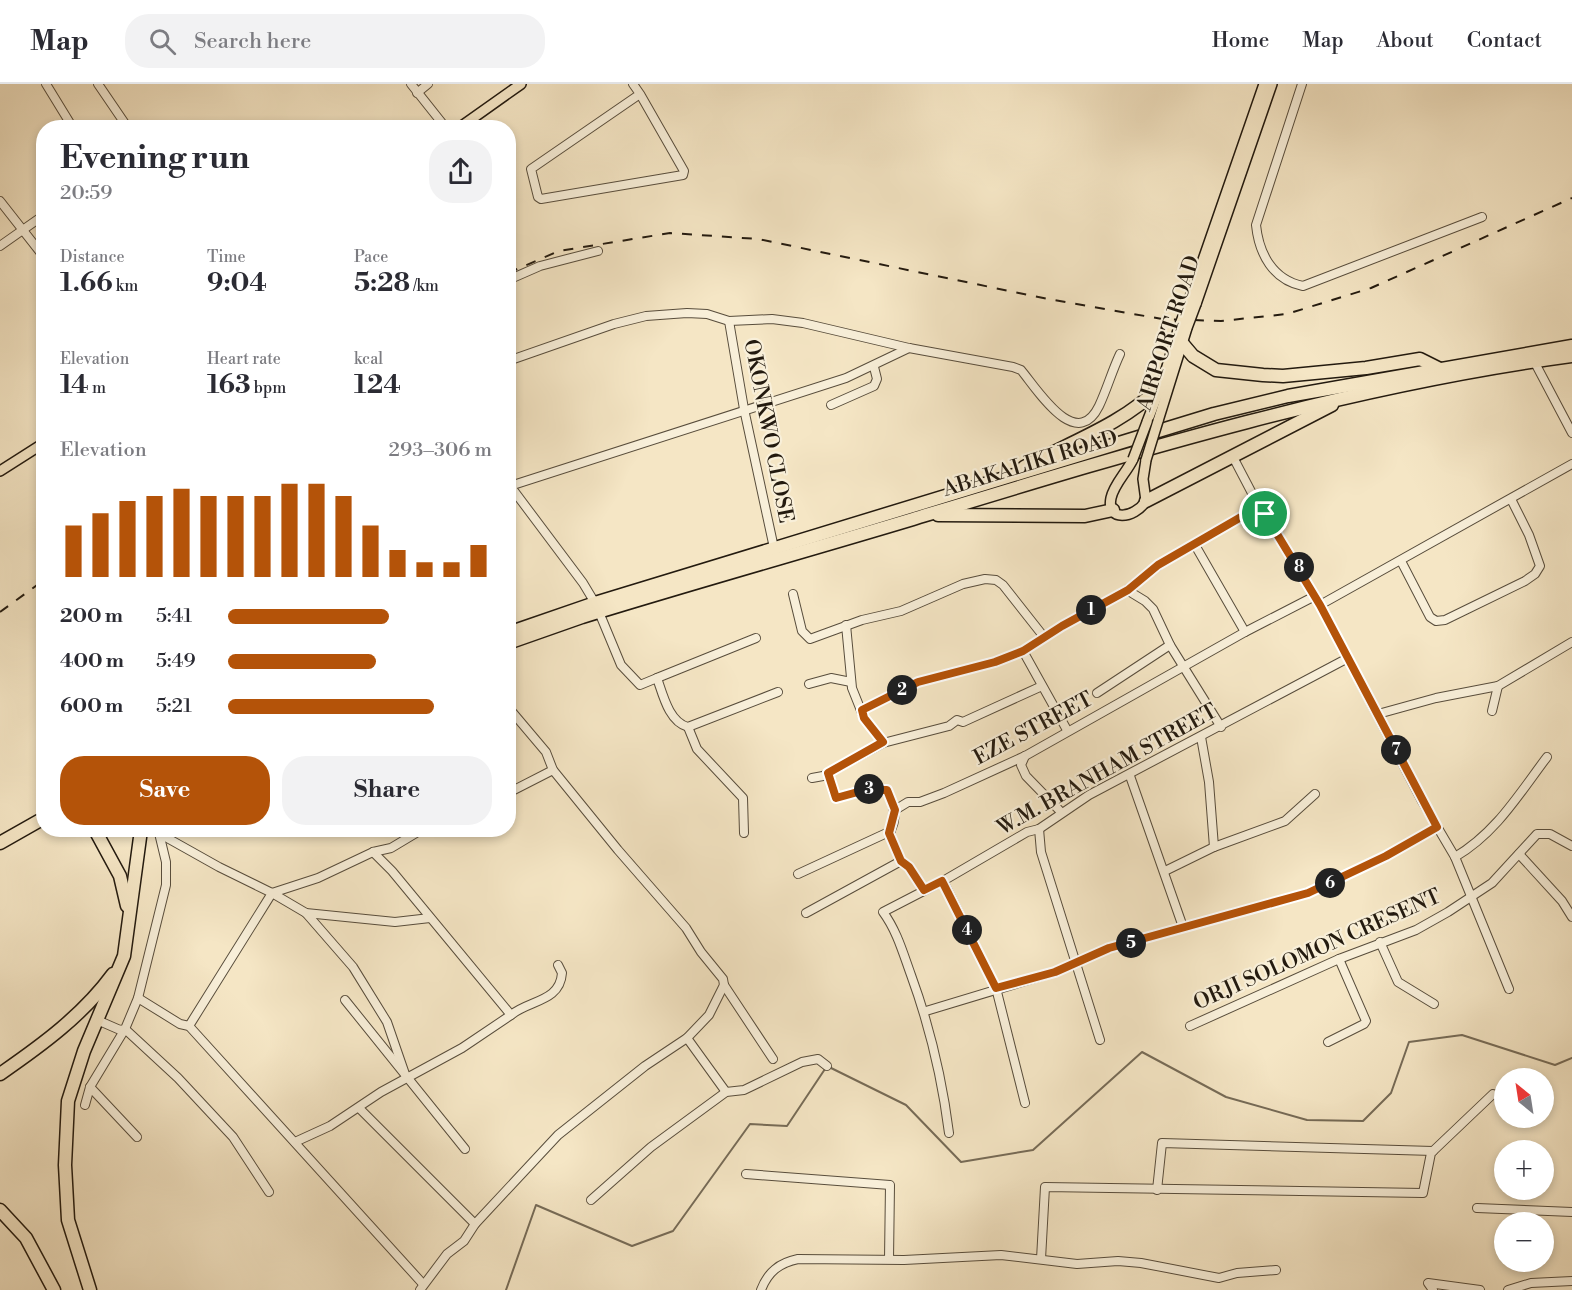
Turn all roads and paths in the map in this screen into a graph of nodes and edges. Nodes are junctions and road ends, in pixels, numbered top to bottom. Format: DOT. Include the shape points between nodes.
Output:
graph roads {
  1 [pos="45,84"];
  2 [pos="98,84"];
  3 [pos="411,84"];
  4 [pos="428,84"];
  5 [pos="521,84"];
  6 [pos="633,84"];
  7 [pos="1264,84"];
  8 [pos="1272,84"];
  9 [pos="1302,84"];
  10 [pos="417,93"];
  11 [pos="640,94"];
  12 [pos="68,120"];
  13 [pos="123,120"];
  14 [pos="439,120"];
  15 [pos="470,120"];
  16 [pos="0,201"];
  17 [pos="1482,217"];
  18 [pos="36,221"];
  19 [pos="24,231"];
  20 [pos="0,246"];
  21 [pos="36,247"];
  22 [pos="598,251"];
  23 [pos="516,276"];
  24 [pos="1192,303"];
  25 [pos="729,321"];
  26 [pos="1183,328"];
  27 [pos="1182,344"];
  28 [pos="1572,346"];
  29 [pos="909,348"];
  30 [pos="1120,354"];
  31 [pos="1572,356"];
  32 [pos="516,358"];
  33 [pos="1534,361"];
  34 [pos="874,367"];
  35 [pos="1440,373"];
  36 [pos="1161,386"];
  37 [pos="1349,396"];
  38 [pos="831,405"];
  39 [pos="744,409"];
  40 [pos="1572,433"];
  41 [pos="36,448"];
  42 [pos="1233,457"];
  43 [pos="1572,464"];
  44 [pos="0,471"];
  45 [pos="516,482"];
  46 [pos="993,483"];
  47 [pos="516,493"];
  48 [pos="1511,499"];
  49 [pos="1146,501"];
  50 [pos="1260,506"];
  51 [pos="1113,510"];
  52 [pos="925,514"];
  53 [pos="1195,545"];
  54 [pos="774,548"];
  55 [pos="1401,561"];
  56 [pos="1128,590"];
  57 [pos="793,594"];
  58 [pos="1315,596"];
  59 [pos="1320,605"];
  60 [pos="597,607"];
  61 [pos="846,625"];
  62 [pos="516,631"];
  63 [pos="1245,632"];
  64 [pos="1044,637"];
  65 [pos="756,638"];
  66 [pos="516,640"];
  67 [pos="1572,643"];
  68 [pos="1170,645"];
  69 [pos="1023,651"];
  70 [pos="1348,658"];
  71 [pos="1182,666"];
  72 [pos="657,678"];
  73 [pos="851,682"];
  74 [pos="809,684"];
  75 [pos="1042,686"];
  76 [pos="1498,686"];
  77 [pos="778,692"];
  78 [pos="1096,693"];
  79 [pos="862,710"];
  80 [pos="1492,711"];
  81 [pos="1378,714"];
  82 [pos="516,716"];
  83 [pos="688,727"];
  84 [pos="1221,727"];
  85 [pos="1067,730"];
  86 [pos="1201,737"];
  87 [pos="883,742"];
  88 [pos="1025,756"];
  89 [pos="1547,757"];
  90 [pos="553,770"];
  91 [pos="828,773"];
  92 [pos="1130,776"];
  93 [pos="812,778"];
  94 [pos="516,789"];
  95 [pos="1315,794"];
  96 [pos="895,810"];
  97 [pos="1061,812"];
  98 [pos="36,823"];
  99 [pos="1437,827"];
  100 [pos="1039,830"];
  101 [pos="891,831"];
  102 [pos="744,833"];
  103 [pos="99,837"];
  104 [pos="140,837"];
  105 [pos="158,837"];
  106 [pos="166,837"];
  107 [pos="409,837"];
  108 [pos="0,843"];
  109 [pos="1572,846"];
  110 [pos="1214,847"];
  111 [pos="372,852"];
  112 [pos="1519,854"];
  113 [pos="1455,857"];
  114 [pos="901,861"];
  115 [pos="1165,871"];
  116 [pos="798,874"];
  117 [pos="942,881"];
  118 [pos="924,890"];
  119 [pos="272,893"];
  120 [pos="1469,896"];
  121 [pos="306,913"];
  122 [pos="806,913"];
  123 [pos="1572,917"];
  124 [pos="430,918"];
  125 [pos="129,919"];
  126 [pos="1183,927"];
  127 [pos="1380,942"];
  128 [pos="124,956"];
  129 [pos="1339,959"];
  130 [pos="1077,962"];
  131 [pos="558,965"];
  132 [pos="724,985"];
  133 [pos="996,988"];
  134 [pos="1509,990"];
  135 [pos="138,998"];
  136 [pos="345,1000"];
  137 [pos="1434,1004"];
  138 [pos="926,1011"];
  139 [pos="511,1015"];
  140 [pos="97,1020"];
  141 [pos="189,1026"];
  142 [pos="1190,1026"];
  143 [pos="125,1029"];
  144 [pos="687,1038"];
  145 [pos="1100,1040"];
  146 [pos="1328,1042"];
  147 [pos="773,1059"];
  148 [pos="826,1066"];
  149 [pos="0,1074"];
  150 [pos="406,1077"];
  151 [pos="90,1087"];
  152 [pos="726,1092"];
  153 [pos="1494,1094"];
  154 [pos="1025,1103"];
  155 [pos="85,1105"];
  156 [pos="360,1108"];
  157 [pos="949,1133"];
  158 [pos="137,1137"];
  159 [pos="295,1142"];
  160 [pos="465,1149"];
  161 [pos="1433,1151"];
  162 [pos="746,1174"];
  163 [pos="1157,1190"];
  164 [pos="269,1192"];
  165 [pos="591,1200"];
  166 [pos="1477,1208"];
  167 [pos="0,1210"];
  168 [pos="1572,1212"];
  169 [pos="475,1224"];
  170 [pos="889,1259"];
  171 [pos="1041,1259"];
  172 [pos="1276,1270"];
  173 [pos="1572,1281"];
  174 [pos="421,1287"];
  175 [pos="1530,1287"];
  176 [pos="54,1290"];
  177 [pos="90,1290"];
  178 [pos="761,1290"];
  179 [pos="1432,1290"];
  180 [pos="1480,1290"];
  181 [pos="1508,1290"];
  1 -- 12 [label="street"];
  2 -- 13 [label="street"];
  3 -- 10 [label="street"];
  4 -- 10 [label="street"];
  5 -- 15 [label="main road"];
  6 -- 11 [label="street"];
  7 -- 24 [label="main road, AIRPORT ROAD"];
  8 -- 24 [label="main road, AIRPORT ROAD"];
  9 -- 17 [label="street" via="1256,225 1258,242 1277,275 1304,286"];
  10 -- 14 [label="street"];
  11 -- 11 [label="street" via="683,175 538,197 531,169"];
  16 -- 19 [label="street"];
  18 -- 19 [label="street"];
  19 -- 20 [label="street"];
  19 -- 21 [label="street"];
  22 -- 23 [label="street"];
  24 -- 26 [label="main road, AIRPORT ROAD, bridge"];
  25 -- 29 [label="street" via="772,319 803,323"];
  25 -- 32 [label="street" via="707,314 646,316"];
  25 -- 39 [label="street, OKONKWO CLOSE"];
  26 -- 27 [label="main road, AIRPORT ROAD"];
  26 -- 36 [label="main road, AIRPORT ROAD"];
  27 -- 35 [label="highway" via="1216,370 1283,376 1420,359"];
  27 -- 49 [label="main road, AIRPORT ROAD, bridge" via="1146,460"];
  28 -- 35 [label="highway, ABAKALIKI ROAD"];
  29 -- 30 [label="street" via="1021,370 1060,415 1068,422 1079,423 1099,406"];
  29 -- 34 [label="street"];
  31 -- 33 [label="highway, ABAKALIKI ROAD"];
  33 -- 35 [label="highway, ABAKALIKI ROAD"];
  33 -- 40 [label="street"];
  34 -- 38 [label="street" via="874,386"];
  34 -- 39 [label="street"];
  35 -- 37 [label="highway, ABAKALIKI ROAD"];
  35 -- 46 [label="highway, ABAKALIKI ROAD" via="1288,396 1214,414"];
  36 -- 46 [label="highway" via="1144,403 1121,417"];
  36 -- 51 [label="main road, AIRPORT ROAD, bridge" via="1133,459 1112,493"];
  37 -- 42 [label="highway"];
  37 -- 52 [label="highway, ABAKALIKI ROAD" via="1157,445"];
  39 -- 45 [label="street"];
  39 -- 54 [label="street, OKONKWO CLOSE"];
  41 -- 44 [label="main road"];
  42 -- 49 [label="highway"];
  42 -- 50 [label="street"];
  43 -- 48 [label="street"];
  46 -- 54 [label="highway, ABAKALIKI ROAD"];
  47 -- 60 [label="street"];
  48 -- 55 [label="street"];
  48 -- 55 [label="street" via="1540,566 1530,578 1436,621 1427,612"];
  49 -- 51 [label="main road" via="1130,516"];
  50 -- 53 [label="street"];
  50 -- 58 [label="street"];
  51 -- 52 [label="highway" via="1085,516"];
  52 -- 60 [label="highway, ABAKALIKI ROAD"];
  53 -- 56 [label="street" via="1146,573"];
  53 -- 63 [label="street"];
  54 -- 60 [label="highway, ABAKALIKI ROAD"];
  55 -- 59 [label="street"];
  56 -- 64 [label="street"];
  56 -- 68 [label="street" via="1153,609"];
  57 -- 61 [label="street" via="805,636 810,639"];
  58 -- 59 [label="street"];
  58 -- 63 [label="street, EZE STREET"];
  59 -- 70 [label="street"];
  60 -- 62 [label="highway, ABAKALIKI ROAD"];
  60 -- 66 [label="highway, ABAKALIKI ROAD"];
  60 -- 72 [label="street" via="621,665 640,685"];
  61 -- 64 [label="street" via="901,611 963,584 985,579 1003,585"];
  61 -- 73 [label="street"];
  63 -- 71 [label="street, EZE STREET"];
  64 -- 69 [label="street"];
  65 -- 72 [label="street"];
  67 -- 76 [label="street"];
  68 -- 71 [label="street"];
  68 -- 78 [label="street"];
  69 -- 75 [label="street"];
  69 -- 79 [label="street" via="918,682"];
  70 -- 81 [label="street"];
  70 -- 84 [label="street, W.M. BRANHAM STREET"];
  71 -- 84 [label="street"];
  71 -- 85 [label="street, EZE STREET" via="1144,691"];
  72 -- 83 [label="street" via="675,718"];
  73 -- 74 [label="street" via="831,678"];
  73 -- 79 [label="street"];
  75 -- 85 [label="street"];
  75 -- 87 [label="street" via="963,722 957,720 949,726"];
  76 -- 80 [label="street"];
  76 -- 81 [label="street"];
  77 -- 83 [label="street"];
  79 -- 87 [label="street"];
  81 -- 99 [label="street"];
  82 -- 90 [label="street" via="546,752"];
  83 -- 102 [label="street" via="697,749 743,798"];
  84 -- 86 [label="street, W.M. BRANHAM STREET"];
  85 -- 88 [label="street, EZE STREET"];
  86 -- 92 [label="street, W.M. BRANHAM STREET"];
  86 -- 110 [label="street"];
  87 -- 91 [label="street"];
  88 -- 96 [label="street, EZE STREET" via="944,793 908,802"];
  88 -- 97 [label="street" via="1021,765 1026,776"];
  89 -- 113 [label="street" via="1496,826 1478,844"];
  90 -- 94 [label="street"];
  90 -- 132 [label="street" via="686,928"];
  91 -- 93 [label="street"];
  91 -- 96 [label="street" via="836,798 882,788 889,793"];
  92 -- 97 [label="street, W.M. BRANHAM STREET"];
  92 -- 115 [label="street"];
  95 -- 110 [label="street" via="1285,821"];
  96 -- 101 [label="street"];
  97 -- 100 [label="street, W.M. BRANHAM STREET"];
  98 -- 108 [label="highway"];
  99 -- 113 [label="street"];
  99 -- 126 [label="street" via="1308,893"];
  100 -- 117 [label="street, W.M. BRANHAM STREET" via="1027,832"];
  100 -- 130 [label="street" via="1041,852"];
  101 -- 114 [label="street"];
  101 -- 116 [label="street"];
  103 -- 125 [label="highway" via="120,876"];
  104 -- 125 [label="highway"];
  105 -- 135 [label="street" via="166,862 166,885"];
  106 -- 119 [label="street"];
  107 -- 111 [label="street" via="390,848"];
  109 -- 112 [label="street, ORJI SOLOMON CRESENT" via="1542,833 1533,837"];
  110 -- 115 [label="street"];
  111 -- 119 [label="street" via="318,878"];
  111 -- 124 [label="street"];
  112 -- 120 [label="street, ORJI SOLOMON CRESENT" via="1491,883"];
  112 -- 123 [label="street"];
  113 -- 120 [label="street"];
  114 -- 118 [label="street"];
  114 -- 122 [label="street"];
  115 -- 126 [label="street"];
  117 -- 118 [label="street, W.M. BRANHAM STREET"];
  117 -- 133 [label="street"];
  118 -- 138 [label="street, W.M. BRANHAM STREET" via="883,912 900,943"];
  119 -- 121 [label="street"];
  119 -- 141 [label="street"];
  120 -- 127 [label="street, ORJI SOLOMON CRESENT" via="1416,930"];
  120 -- 134 [label="street"];
  121 -- 124 [label="street" via="394,922"];
  121 -- 150 [label="street" via="353,967 387,1022"];
  124 -- 139 [label="street"];
  125 -- 128 [label="highway"];
  126 -- 130 [label="street" via="1109,948"];
  127 -- 129 [label="street, ORJI SOLOMON CRESENT"];
  127 -- 137 [label="street" via="1398,982"];
  128 -- 140 [label="highway"];
  128 -- 149 [label="highway" via="88,1006"];
  129 -- 142 [label="street, ORJI SOLOMON CRESENT"];
  129 -- 146 [label="street" via="1366,1021"];
  130 -- 133 [label="street"];
  130 -- 145 [label="street"];
  131 -- 139 [label="street" via="562,973 558,988 545,999"];
  132 -- 144 [label="street" via="709,1015"];
  132 -- 147 [label="street"];
  133 -- 138 [label="street"];
  133 -- 154 [label="street"];
  135 -- 141 [label="street"];
  135 -- 143 [label="street"];
  136 -- 150 [label="street"];
  138 -- 157 [label="street" via="944,1089"];
  139 -- 150 [label="street" via="448,1056"];
  140 -- 143 [label="street"];
  140 -- 177 [label="highway" via="73,1080 65,1131 68,1220"];
  141 -- 159 [label="street"];
  143 -- 151 [label="street"];
  143 -- 164 [label="street" via="233,1137"];
  144 -- 152 [label="street"];
  144 -- 169 [label="street" via="558,1135"];
  148 -- 152 [label="street" via="818,1059 802,1062 744,1090"];
  150 -- 156 [label="street"];
  150 -- 160 [label="street"];
  151 -- 155 [label="street"];
  151 -- 158 [label="street"];
  152 -- 165 [label="street" via="651,1147"];
  153 -- 161 [label="street"];
  156 -- 159 [label="street"];
  156 -- 169 [label="street"];
  159 -- 174 [label="street"];
  161 -- 163 [label="street" via="1423,1193"];
  161 -- 163 [label="street" via="1162,1143"];
  162 -- 170 [label="street" via="890,1185"];
  163 -- 171 [label="street" via="1045,1187"];
  166 -- 168 [label="street"];
  167 -- 176 [label="highway" via="26,1238"];
  169 -- 174 [label="street"];
  170 -- 171 [label="street" via="1001,1255"];
  170 -- 178 [label="street" via="784,1262 767,1276"];
  171 -- 172 [label="street" via="1141,1263 1219,1278"];
  173 -- 175 [label="street"];
  175 -- 181 [label="street"];
  179 -- 180 [label="street" via="1428,1283"];
}
